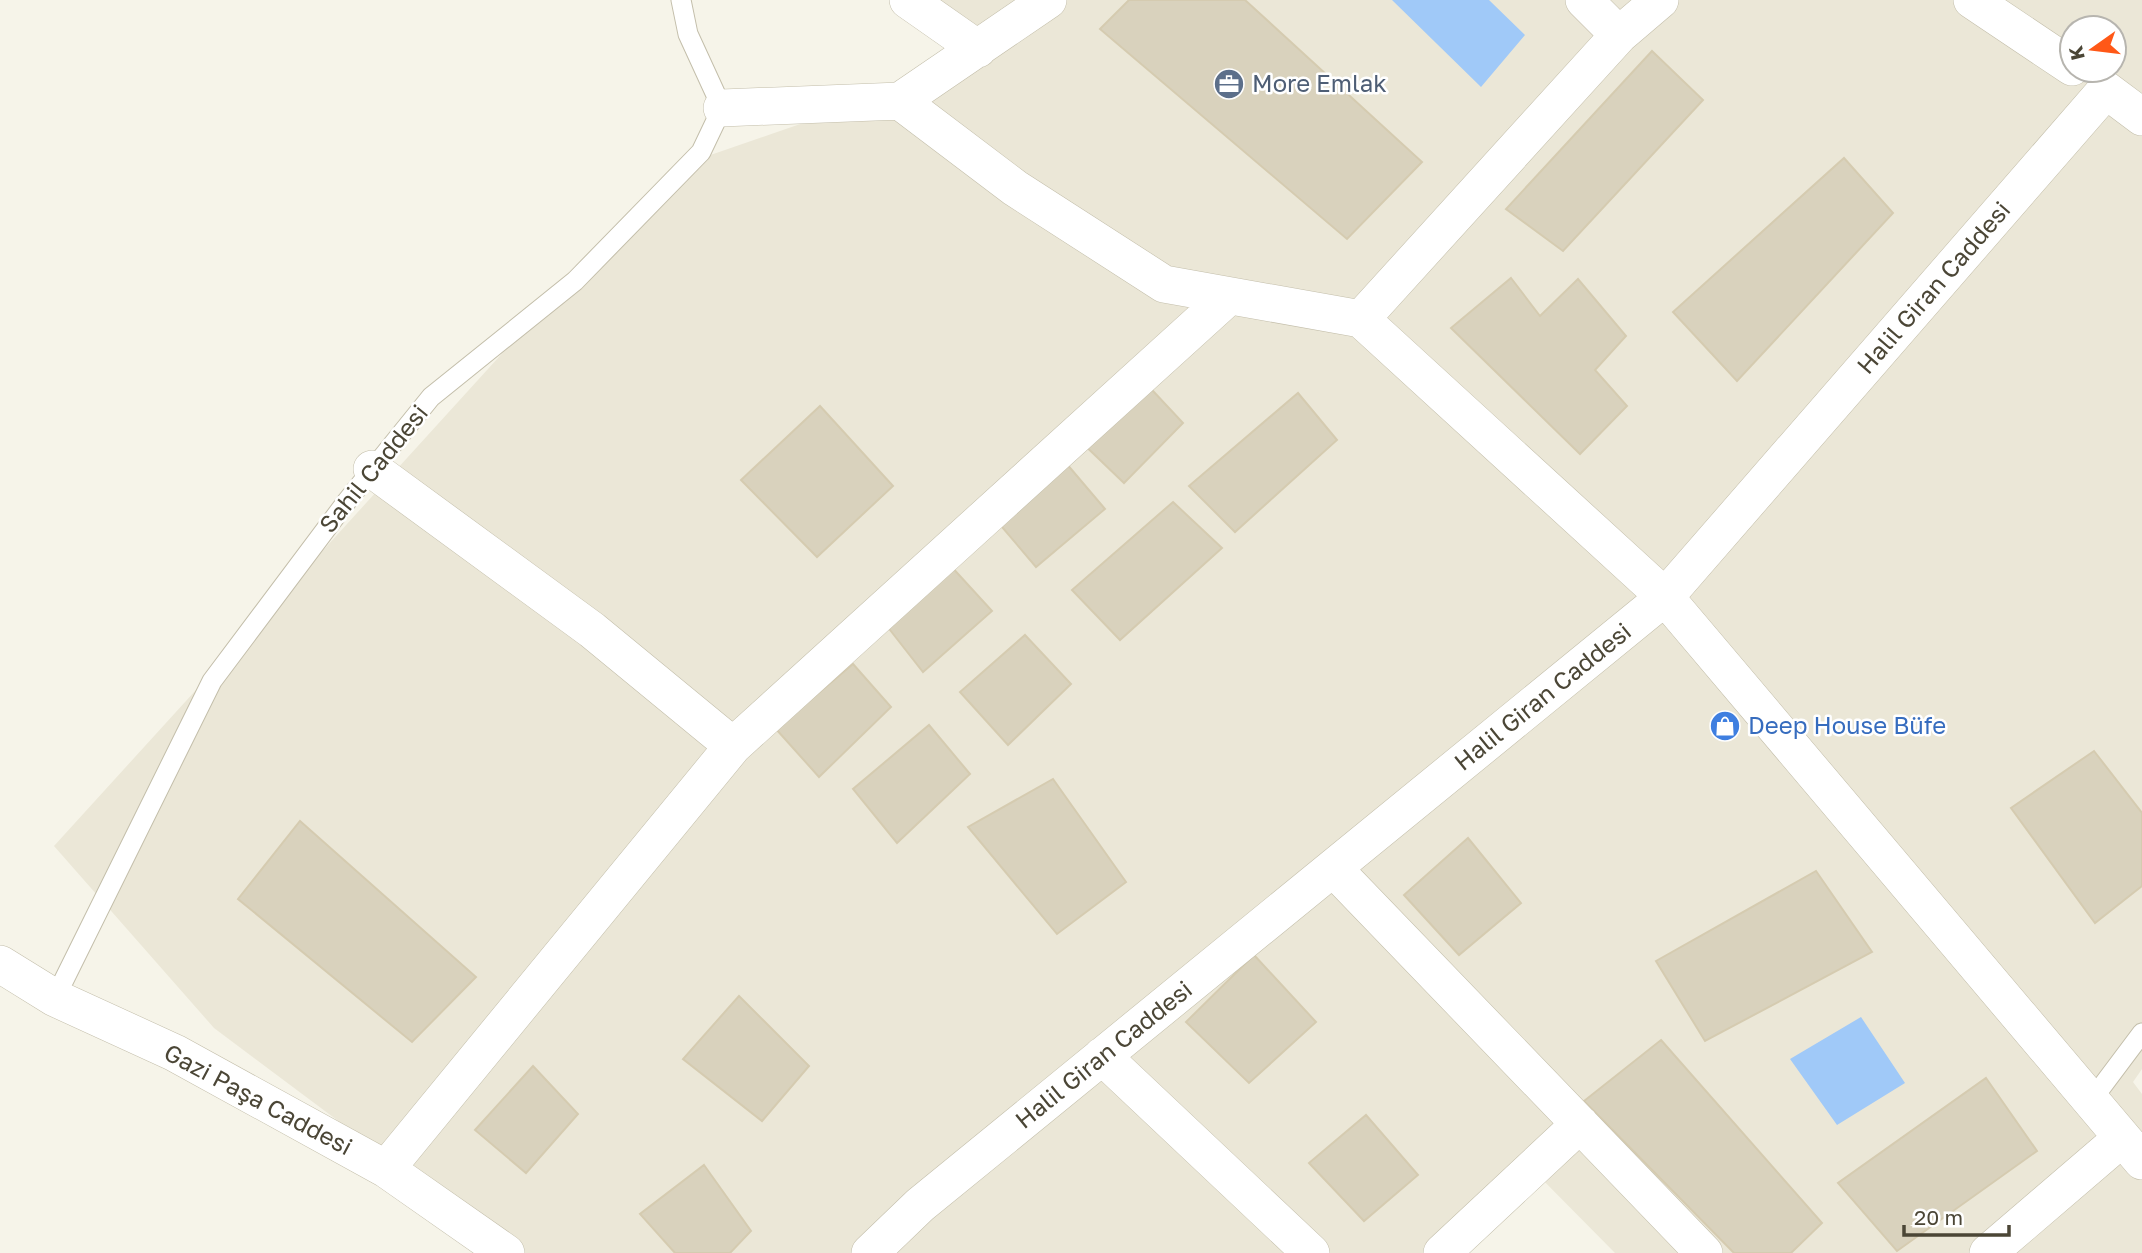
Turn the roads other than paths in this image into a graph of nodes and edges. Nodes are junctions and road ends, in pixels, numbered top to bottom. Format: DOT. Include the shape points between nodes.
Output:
graph roads {
  1 [pos="681,0"];
  2 [pos="908,0"];
  3 [pos="1048,0"];
  4 [pos="1584,0"];
  5 [pos="1660,0"];
  6 [pos="1972,0"];
  7 [pos="1619,35"];
  8 [pos="978,49"];
  9 [pos="2058,58"];
  10 [pos="2097,84"];
  11 [pos="2106,90"];
  12 [pos="900,101"];
  13 [pos="722,108"];
  14 [pos="2142,117"];
  15 [pos="1229,296"];
  16 [pos="1360,319"];
  17 [pos="372,469"];
  18 [pos="1665,597"];
  19 [pos="733,746"];
  20 [pos="1333,868"];
  21 [pos="0,964"];
  22 [pos="55,998"];
  23 [pos="2142,1032"];
  24 [pos="1102,1056"];
  25 [pos="2091,1101"];
  26 [pos="1580,1124"];
  27 [pos="2132,1150"];
  28 [pos="386,1170"];
  29 [pos="506,1253"];
  30 [pos="870,1253"];
  31 [pos="1311,1253"];
  32 [pos="1442,1253"];
  33 [pos="1704,1253"];
  34 [pos="1988,1253"];
  1 -- 13 [label="lane" via="688,34"];
  2 -- 8 [label="street"];
  3 -- 8 [label="street"];
  4 -- 7 [label="street"];
  5 -- 7 [label="street"];
  6 -- 9 [label="street"];
  7 -- 16 [label="street"];
  8 -- 12 [label="street"];
  10 -- 11 [label="street"];
  11 -- 14 [label="street"];
  11 -- 18 [label="street, Halil Giran Caddesi"];
  12 -- 13 [label="street"];
  12 -- 15 [label="street" via="1015,188 1164,284"];
  13 -- 17 [label="lane, Sahil Caddesi" via="701,152 575,281 432,397"];
  15 -- 16 [label="street"];
  15 -- 19 [label="street"];
  16 -- 18 [label="street"];
  17 -- 19 [label="street" via="592,630"];
  17 -- 22 [label="lane, Sahil Caddesi" via="212,681"];
  18 -- 20 [label="street, Halil Giran Caddesi"];
  18 -- 25 [label="street"];
  19 -- 28 [label="street"];
  20 -- 24 [label="street, Halil Giran Caddesi"];
  20 -- 26 [label="street"];
  21 -- 22 [label="street, Gazi Paşa Caddesi"];
  22 -- 28 [label="street, Gazi Paşa Caddesi" via="175,1053"];
  23 -- 25 [label="lane"];
  24 -- 30 [label="street, Halil Giran Caddesi" via="920,1205"];
  24 -- 31 [label="street"];
  25 -- 27 [label="street"];
  26 -- 32 [label="street"];
  26 -- 33 [label="street"];
  27 -- 34 [label="street"];
  28 -- 29 [label="street, Gazi Paşa Caddesi"];
}
